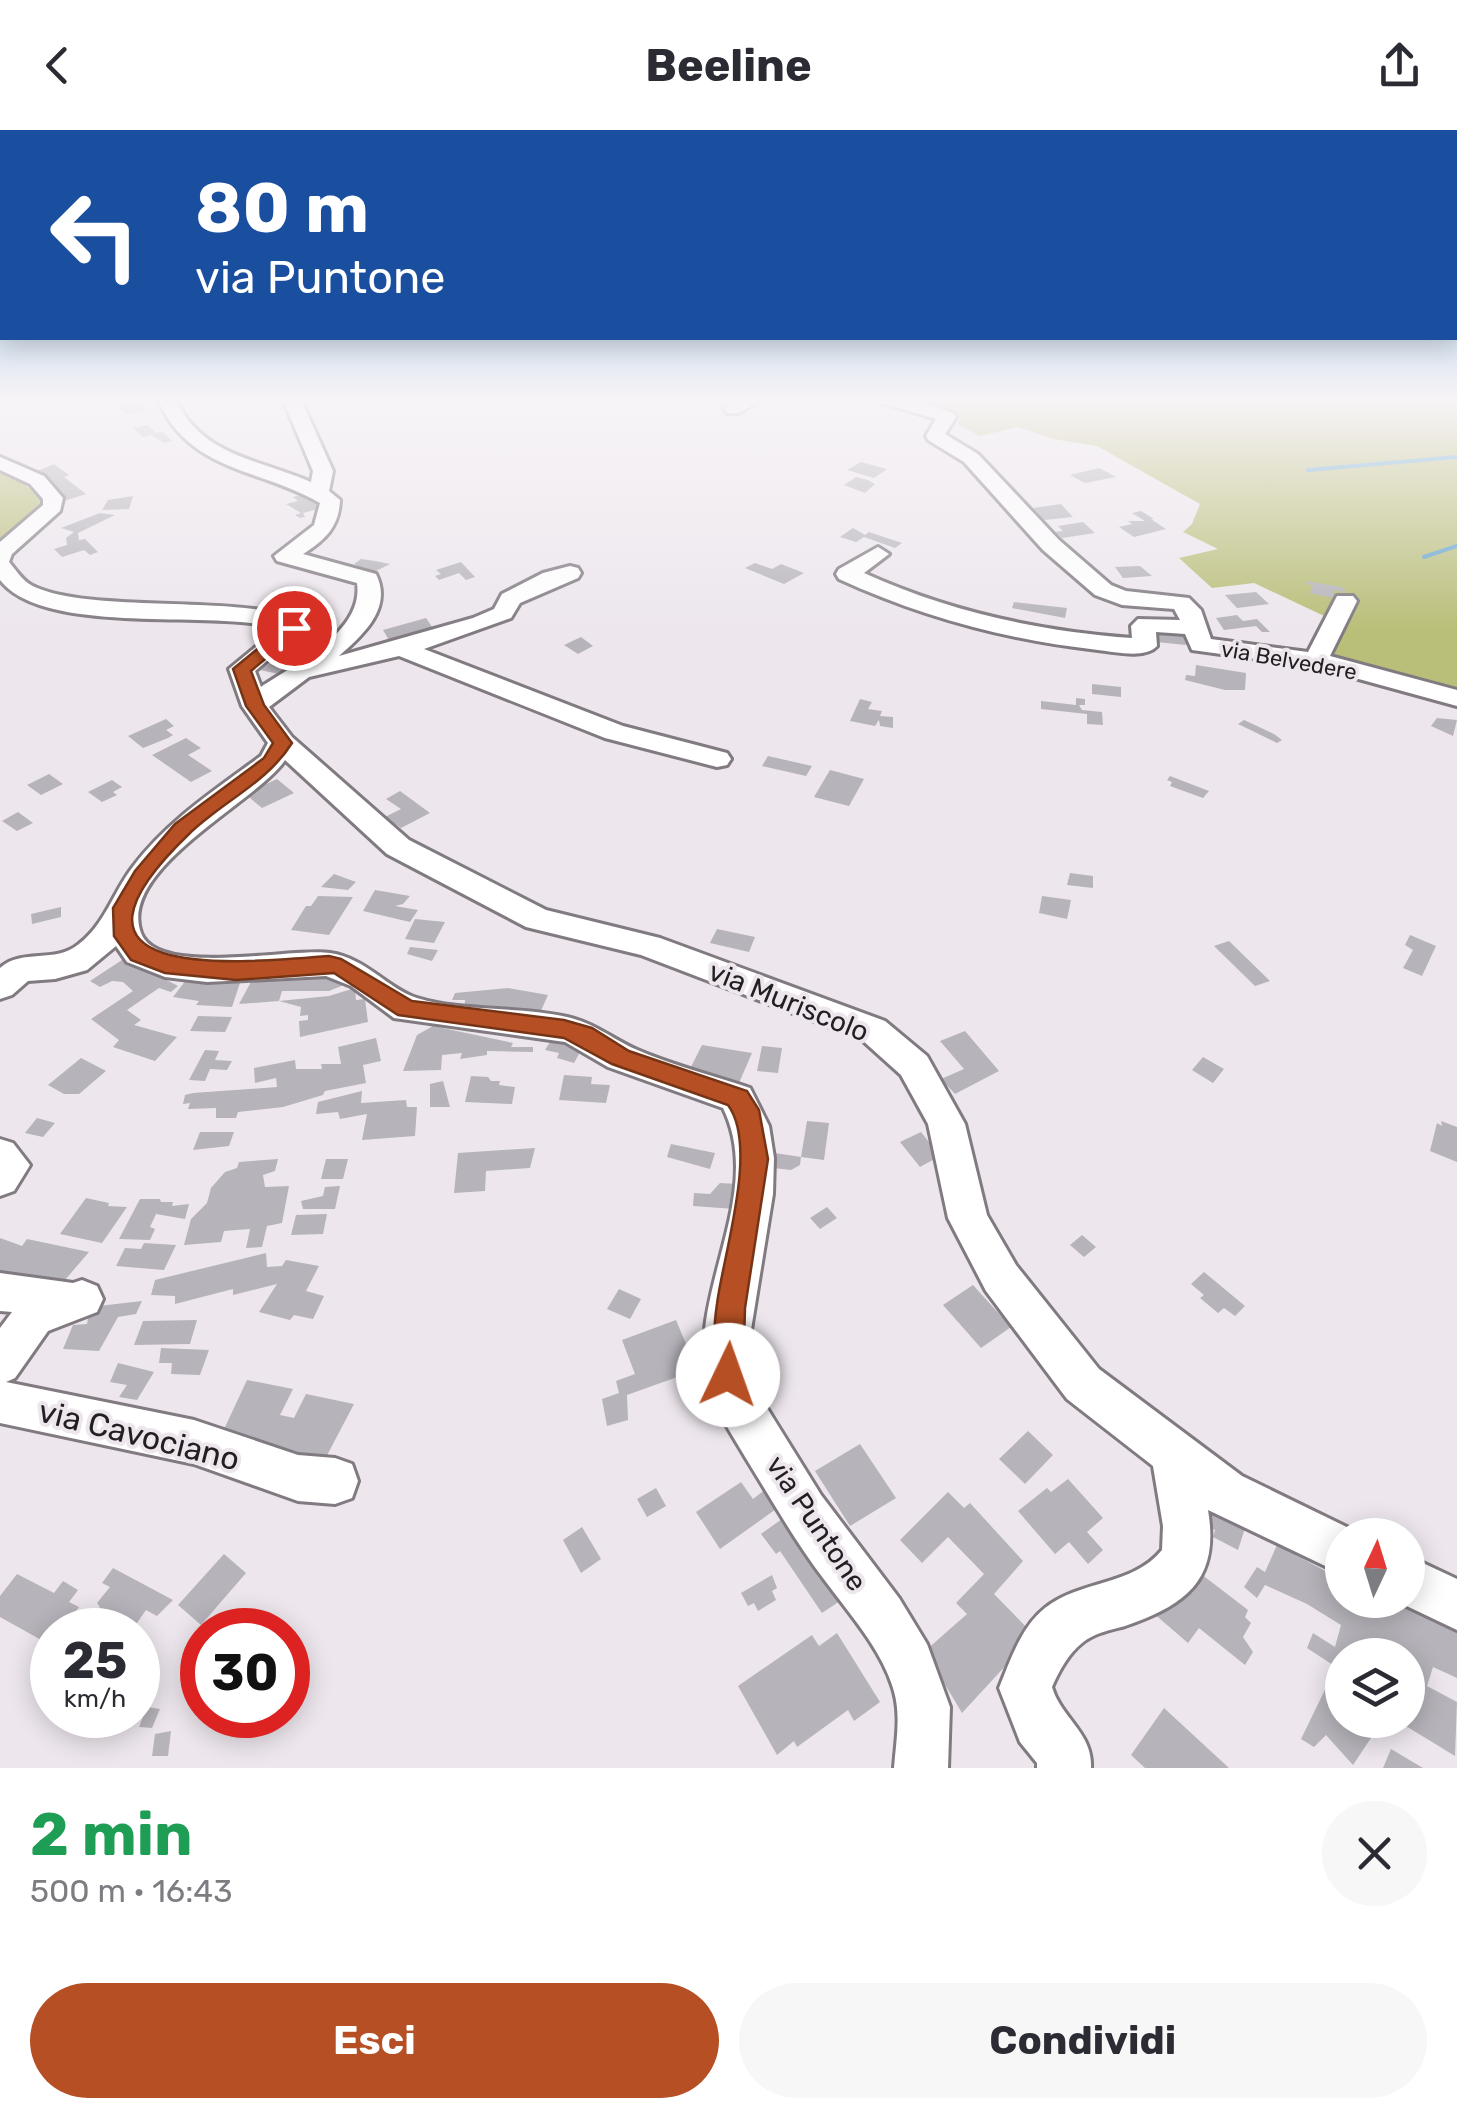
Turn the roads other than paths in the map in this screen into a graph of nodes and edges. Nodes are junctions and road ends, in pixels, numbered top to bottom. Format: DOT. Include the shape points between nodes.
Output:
graph roads {
  1 [pos="34,478"];
  2 [pos="281,478"];
  3 [pos="320,478"];
  4 [pos="990,478"];
  5 [pos="313,490"];
  6 [pos="878,554"];
  7 [pos="0,562"];
  8 [pos="570,572"];
  9 [pos="1345,601"];
  10 [pos="1197,636"];
  11 [pos="401,648"];
  12 [pos="1316,660"];
  13 [pos="296,674"];
  14 [pos="1457,698"];
  15 [pos="255,706"];
  16 [pos="282,743"];
  17 [pos="716,760"];
  18 [pos="124,914"];
  19 [pos="0,987"];
  20 [pos="0,1154"];
  21 [pos="0,1180"];
  22 [pos="0,1292"];
  23 [pos="0,1364"];
  24 [pos="0,1402"];
  25 [pos="1174,1454"];
  26 [pos="335,1481"];
  27 [pos="1325,1542"];
  28 [pos="1425,1589"];
  29 [pos="1457,1604"];
  30 [pos="1071,1763"];
  31 [pos="921,1768"];
  1 -- 7 [label="street" via="53,498 52,507 2,552"];
  2 -- 5 [label="street"];
  3 -- 5 [label="street"];
  4 -- 10 [label="street, via Belvedere" via="1103,590 1181,604"];
  5 -- 13 [label="street" via="330,500 330,521 285,556 368,579 374,596 354,628"];
  6 -- 10 [label="street" via="847,574 959,621 1145,646 1146,624"];
  7 -- 15 [label="street" via="21,589 54,600 286,621 294,628 287,637 242,669"];
  8 -- 11 [label="street" via="510,600 503,613"];
  9 -- 12 [label="street"];
  10 -- 12 [label="street, via Belvedere"];
  11 -- 13 [label="street"];
  11 -- 17 [label="street" via="614,732"];
  12 -- 14 [label="street, via Belvedere"];
  13 -- 15 [label="street"];
  15 -- 16 [label="street"];
  16 -- 18 [label="street" via="271,762 182,829 143,876"];
  16 -- 25 [label="street, via Muriscolo" via="398,847 537,919 649,946 872,1030 914,1066 946,1124 968,1218 1001,1278 1084,1384"];
  18 -- 19 [label="street" via="71,965 20,969"];
  18 -- 31 [label="street, via Puntone" via="125,936 139,954 165,965 236,972 329,964 406,1009 583,1034 620,1058 738,1098 755,1159 731,1308 728,1375 742,1410 880,1614 916,1680 924,1708"];
  20 -- 21 [label="street" via="11,1165"];
  22 -- 23 [label="street" via="82,1299 33,1317"];
  24 -- 26 [label="street, via Cavociano" via="194,1442 298,1478"];
  25 -- 27 [label="street, via Muriscolo" via="1225,1493"];
  25 -- 30 [label="street" via="1187,1548 1176,1572 1137,1600 1072,1619 1038,1656 1025,1688 1039,1723"];
  28 -- 29 [label="street"];
}
